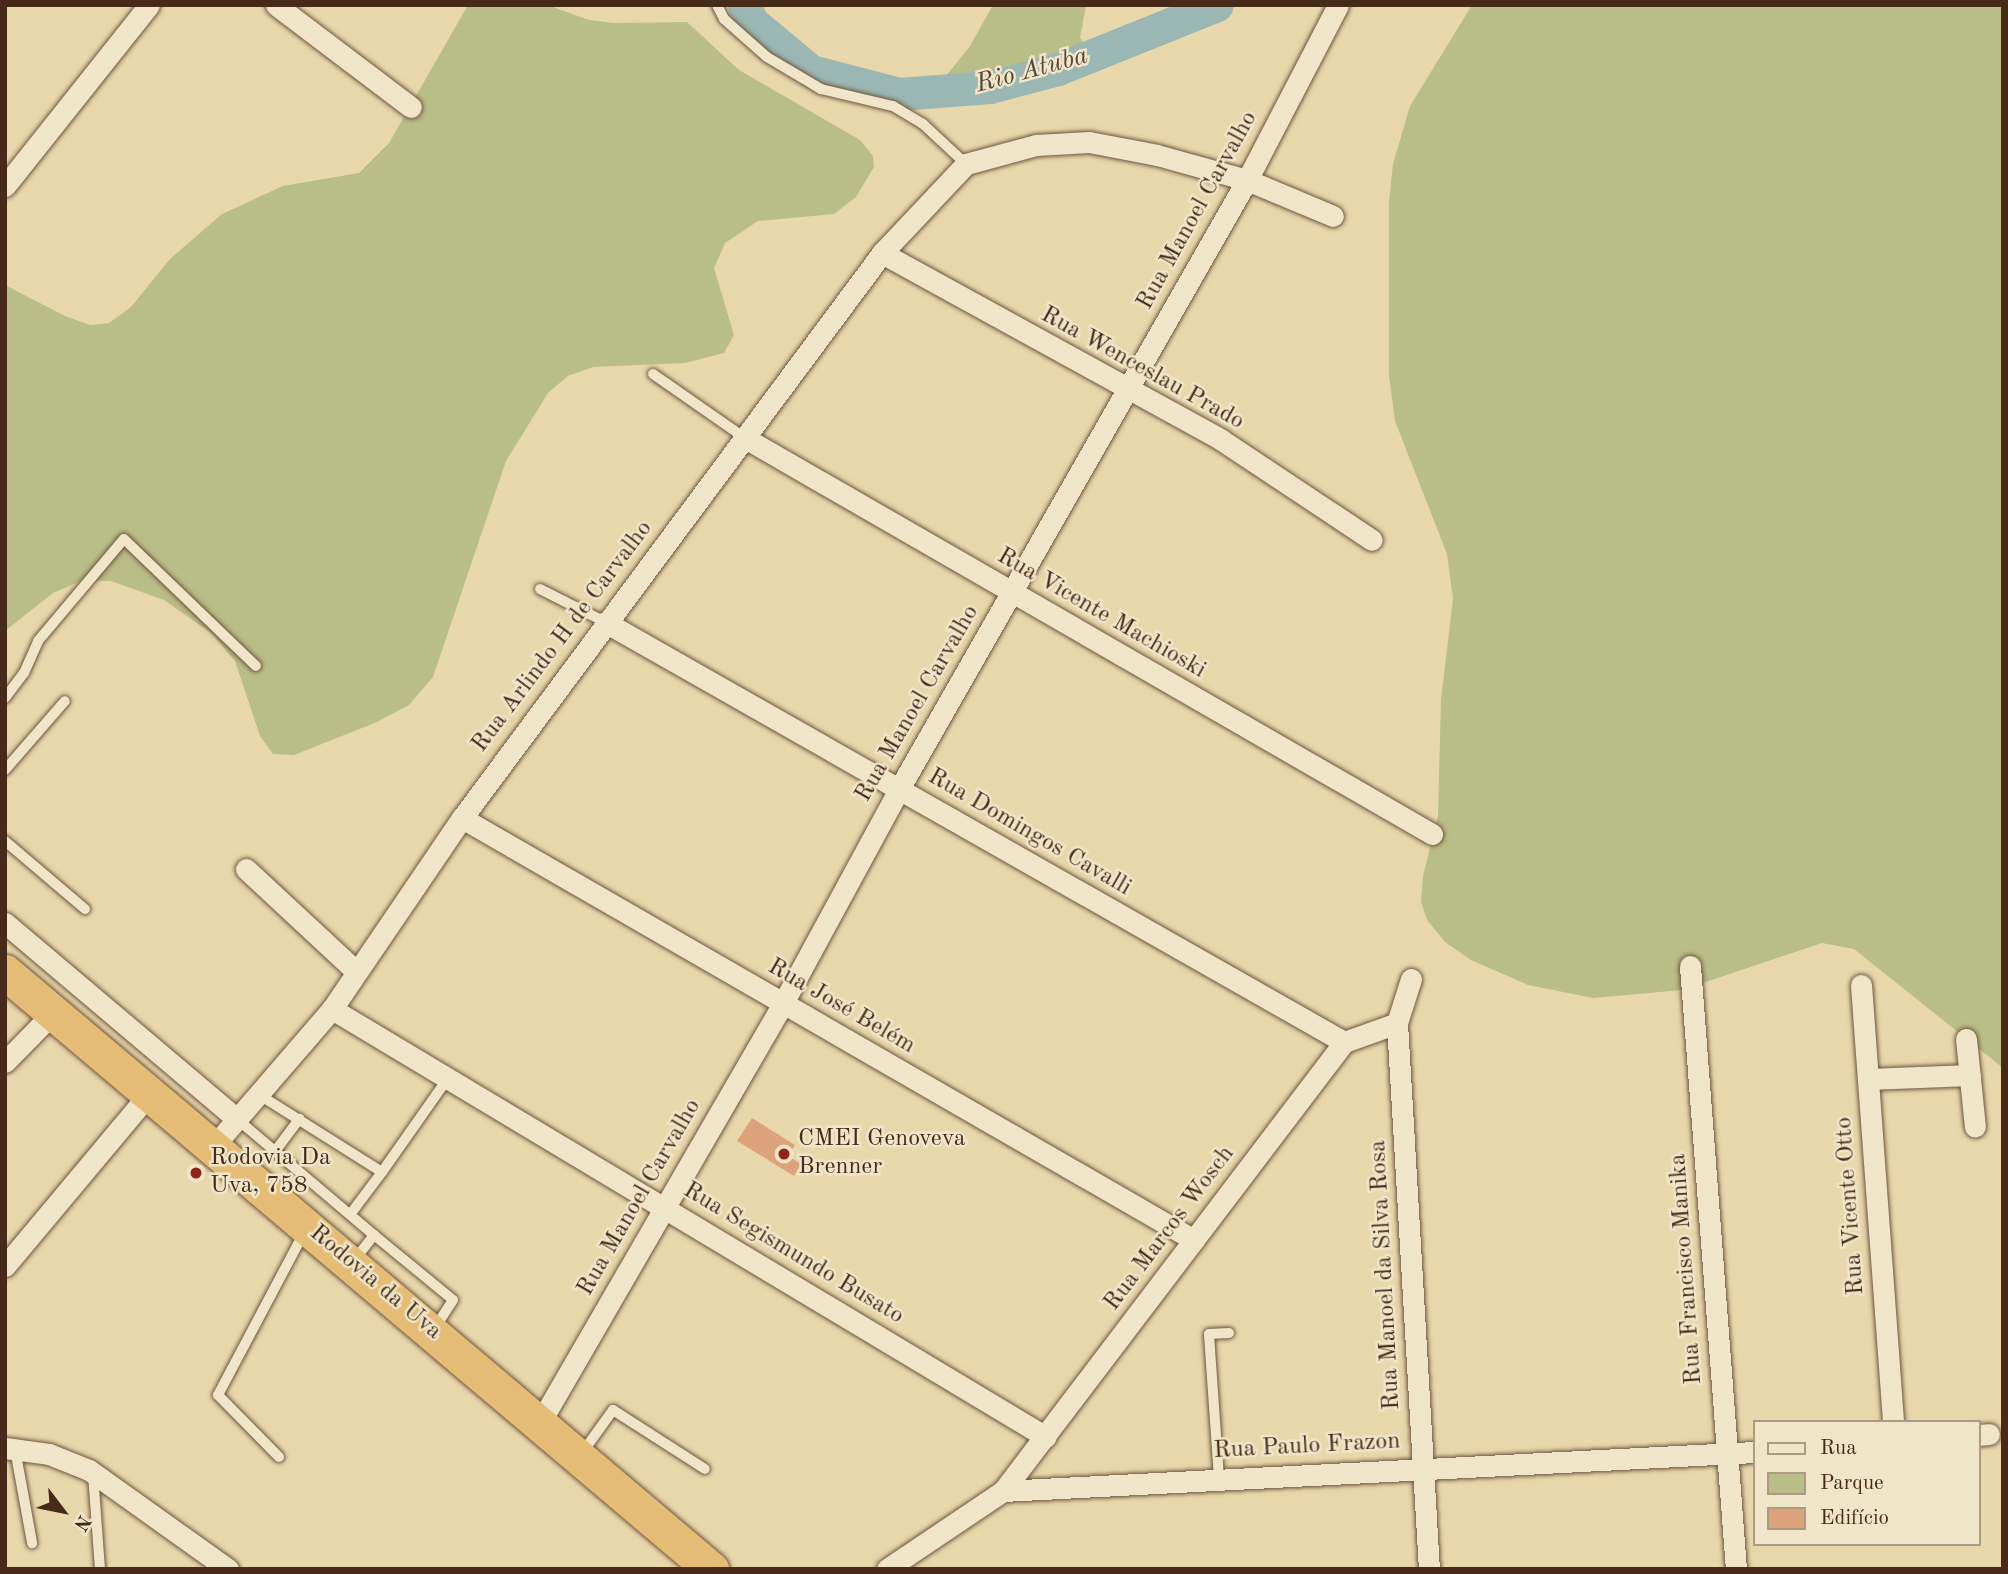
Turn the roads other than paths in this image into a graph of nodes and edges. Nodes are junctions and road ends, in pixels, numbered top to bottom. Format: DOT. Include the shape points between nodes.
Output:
graph roads {
  1 [pos="149,5"];
  2 [pos="276,5"];
  3 [pos="717,5"];
  4 [pos="1338,5"];
  5 [pos="411,107"];
  6 [pos="966,164"];
  7 [pos="1247,180"];
  8 [pos="5,186"];
  9 [pos="1333,216"];
  10 [pos="882,253"];
  11 [pos="653,374"];
  12 [pos="1128,392"];
  13 [pos="745,438"];
  14 [pos="1371,540"];
  15 [pos="540,589"];
  16 [pos="1012,594"];
  17 [pos="605,622"];
  18 [pos="256,666"];
  19 [pos="5,698"];
  20 [pos="65,701"];
  21 [pos="5,771"];
  22 [pos="899,789"];
  23 [pos="462,818"];
  24 [pos="1432,834"];
  25 [pos="5,841"];
  26 [pos="246,869"];
  27 [pos="85,909"];
  28 [pos="5,923"];
  29 [pos="1690,966"];
  30 [pos="5,972"];
  31 [pos="357,972"];
  32 [pos="1411,979"];
  33 [pos="1861,985"];
  34 [pos="783,1003"];
  35 [pos="332,1009"];
  36 [pos="53,1013"];
  37 [pos="1398,1023"];
  38 [pos="1966,1039"];
  39 [pos="1344,1042"];
  40 [pos="5,1062"];
  41 [pos="1970,1075"];
  42 [pos="448,1078"];
  43 [pos="1868,1079"];
  44 [pos="149,1094"];
  45 [pos="258,1094"];
  46 [pos="299,1118"];
  47 [pos="237,1119"];
  48 [pos="1975,1127"];
  49 [pos="212,1148"];
  50 [pos="276,1150"];
  51 [pos="382,1172"];
  52 [pos="665,1208"];
  53 [pos="352,1212"];
  54 [pos="308,1225"];
  55 [pos="374,1235"];
  56 [pos="1194,1240"];
  57 [pos="354,1262"];
  58 [pos="5,1266"];
  59 [pos="432,1331"];
  60 [pos="1228,1333"];
  61 [pos="1894,1420"];
  62 [pos="538,1426"];
  63 [pos="1046,1437"];
  64 [pos="10,1449"];
  65 [pos="1752,1452"];
  66 [pos="1728,1454"];
  67 [pos="279,1457"];
  68 [pos="578,1458"];
  69 [pos="1424,1467"];
  70 [pos="705,1469"];
  71 [pos="93,1473"];
  72 [pos="1219,1478"];
  73 [pos="1003,1491"];
  74 [pos="32,1543"];
  75 [pos="100,1569"];
  76 [pos="229,1569"];
  77 [pos="711,1569"];
  78 [pos="887,1569"];
  79 [pos="1429,1569"];
  80 [pos="1736,1569"];
  1 -- 8 [label="street"];
  2 -- 5 [label="street"];
  3 -- 6 [label="lane" via="724,19 767,57 821,89 893,106 923,124"];
  4 -- 7 [label="street, Rua Manoel Carvalho"];
  6 -- 7 [label="street" via="1036,145 1089,142"];
  6 -- 10 [label="street, Rua Arlindo H de Carvalho"];
  7 -- 9 [label="street"];
  7 -- 12 [label="street, Rua Manoel Carvalho"];
  10 -- 12 [label="street, Rua Wenceslau Prado"];
  10 -- 13 [label="street, Rua Arlindo H de Carvalho"];
  11 -- 13 [label="lane"];
  12 -- 14 [label="street, Rua Wenceslau Prado" via="1220,439"];
  12 -- 16 [label="street, Rua Manoel Carvalho"];
  13 -- 16 [label="street, Rua Vicente Machioski"];
  13 -- 17 [label="street, Rua Arlindo H de Carvalho"];
  15 -- 17 [label="lane, Rua Domingos Cavalli"];
  16 -- 22 [label="street, Rua Manoel Carvalho"];
  16 -- 24 [label="street, Rua Vicente Machioski"];
  17 -- 22 [label="street, Rua Domingos Cavalli"];
  17 -- 23 [label="street, Rua Arlindo H de Carvalho"];
  18 -- 19 [label="lane" via="124,539 38,641 24,673"];
  20 -- 21 [label="lane"];
  22 -- 34 [label="street, Rua Manoel Carvalho"];
  22 -- 39 [label="street, Rua Domingos Cavalli"];
  23 -- 31 [label="street, Rua Arlindo H de Carvalho"];
  23 -- 34 [label="street, Rua José Belém"];
  25 -- 27 [label="lane"];
  26 -- 31 [label="street"];
  28 -- 47 [label="street"];
  29 -- 66 [label="street, Rua Francisco Manika"];
  30 -- 36 [label="highway, Rodovia da Uva"];
  31 -- 35 [label="street, Rua Arlindo H de Carvalho"];
  32 -- 37 [label="street, Rua Manoel da Silva Rosa"];
  33 -- 43 [label="street, Rua Vicente Otto"];
  34 -- 52 [label="street, Rua Manoel Carvalho"];
  34 -- 56 [label="street, Rua José Belém"];
  35 -- 42 [label="street, Rua Segismundo Busato"];
  35 -- 45 [label="street, Rua Arlindo H de Carvalho"];
  36 -- 40 [label="street"];
  36 -- 44 [label="highway, Rodovia da Uva"];
  37 -- 39 [label="street"];
  37 -- 69 [label="street, Rua Manoel da Silva Rosa"];
  38 -- 41 [label="street"];
  39 -- 56 [label="street, Rua Marcos Wosch"];
  41 -- 43 [label="street"];
  41 -- 48 [label="street"];
  42 -- 51 [label="lane"];
  42 -- 52 [label="street, Rua Segismundo Busato"];
  43 -- 61 [label="street, Rua Vicente Otto"];
  44 -- 49 [label="highway, Rodovia da Uva"];
  44 -- 58 [label="street"];
  45 -- 46 [label="lane"];
  45 -- 47 [label="street, Rua Arlindo H de Carvalho"];
  46 -- 50 [label="lane"];
  46 -- 51 [label="lane"];
  47 -- 49 [label="street, Rua Arlindo H de Carvalho"];
  47 -- 50 [label="lane"];
  49 -- 54 [label="highway, Rodovia da Uva"];
  50 -- 53 [label="lane"];
  51 -- 53 [label="lane"];
  52 -- 62 [label="street, Rua Manoel Carvalho"];
  52 -- 63 [label="street, Rua Segismundo Busato"];
  53 -- 55 [label="lane"];
  54 -- 57 [label="highway, Rodovia da Uva"];
  54 -- 67 [label="lane" via="218,1395"];
  55 -- 57 [label="lane"];
  55 -- 59 [label="lane" via="453,1300"];
  56 -- 63 [label="street, Rua Marcos Wosch"];
  57 -- 59 [label="highway, Rodovia da Uva"];
  59 -- 62 [label="highway, Rodovia da Uva"];
  60 -- 72 [label="lane" via="1209,1335"];
  62 -- 68 [label="highway, Rodovia da Uva"];
  63 -- 73 [label="street, Rua Marcos Wosch"];
  64 -- 71 [label="street" via="49,1454"];
  64 -- 74 [label="lane"];
  65 -- 66 [label="street, Rua Paulo Frazon"];
  66 -- 69 [label="street, Rua Paulo Frazon"];
  66 -- 80 [label="street, Rua Francisco Manika"];
  68 -- 70 [label="lane" via="613,1410"];
  68 -- 77 [label="highway, Rodovia da Uva"];
  69 -- 72 [label="street, Rua Paulo Frazon"];
  69 -- 79 [label="street, Rua Manoel da Silva Rosa"];
  71 -- 75 [label="lane"];
  71 -- 76 [label="street"];
  72 -- 73 [label="street, Rua Paulo Frazon"];
  73 -- 78 [label="street"];
}
